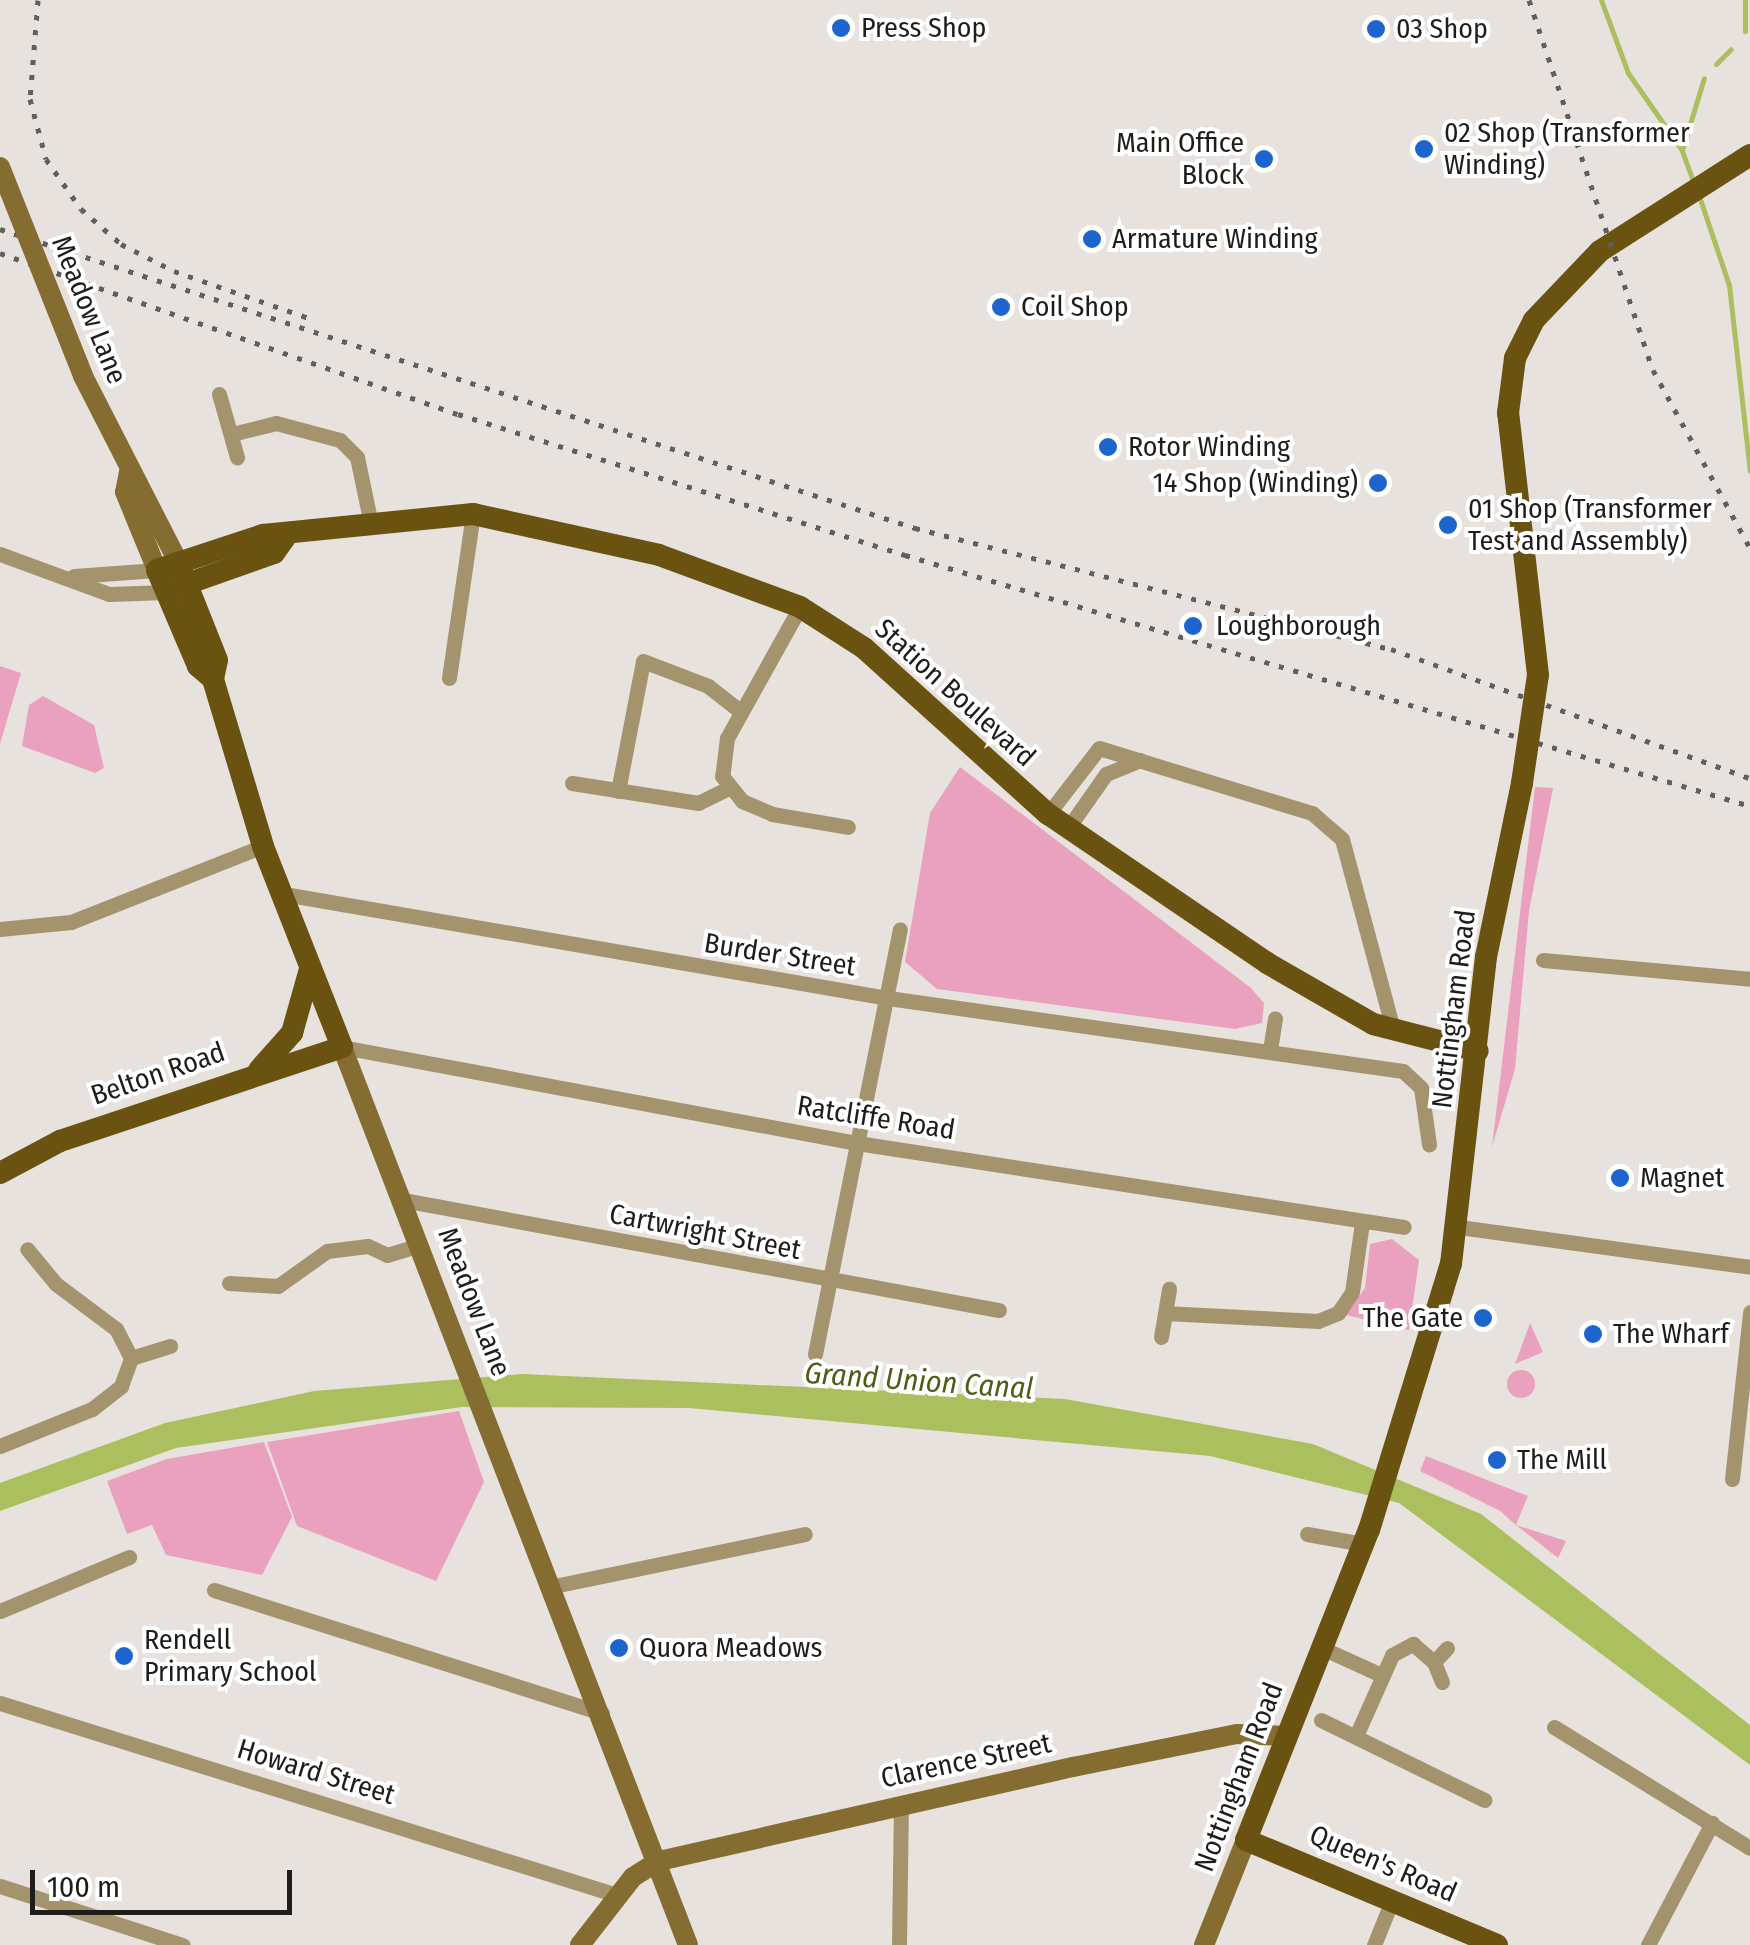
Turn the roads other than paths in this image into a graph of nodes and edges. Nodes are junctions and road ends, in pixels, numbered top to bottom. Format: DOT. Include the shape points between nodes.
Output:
graph roads {
  1 [pos="1750,155"];
  2 [pos="0,167"];
  3 [pos="219,394"];
  4 [pos="232,434"];
  5 [pos="237,457"];
  6 [pos="473,514"];
  7 [pos="370,519"];
  8 [pos="286,538"];
  9 [pos="0,554"];
  10 [pos="233,569"];
  11 [pos="74,576"];
  12 [pos="172,576"];
  13 [pos="800,607"];
  14 [pos="202,614"];
  15 [pos="450,678"];
  16 [pos="214,679"];
  17 [pos="740,711"];
  18 [pos="1140,760"];
  19 [pos="572,782"];
  20 [pos="727,789"];
  21 [pos="618,792"];
  22 [pos="1048,814"];
  23 [pos="848,827"];
  24 [pos="1068,828"];
  25 [pos="264,846"];
  26 [pos="284,894"];
  27 [pos="900,928"];
  28 [pos="0,929"];
  29 [pos="1543,960"];
  30 [pos="311,964"];
  31 [pos="1750,979"];
  32 [pos="888,998"];
  33 [pos="1275,1018"];
  34 [pos="1393,1030"];
  35 [pos="342,1047"];
  36 [pos="1270,1050"];
  37 [pos="1478,1051"];
  38 [pos="259,1070"];
  39 [pos="858,1143"];
  40 [pos="1430,1144"];
  41 [pos="0,1173"];
  42 [pos="403,1200"];
  43 [pos="1362,1223"];
  44 [pos="1459,1226"];
  45 [pos="1404,1228"];
  46 [pos="419,1245"];
  47 [pos="27,1249"];
  48 [pos="1750,1267"];
  49 [pos="230,1282"];
  50 [pos="829,1282"];
  51 [pos="1169,1289"];
  52 [pos="999,1310"];
  53 [pos="1750,1312"];
  54 [pos="1164,1313"];
  55 [pos="1162,1337"];
  56 [pos="170,1346"];
  57 [pos="814,1354"];
  58 [pos="131,1358"];
  59 [pos="0,1446"];
  60 [pos="1732,1480"];
  61 [pos="805,1534"];
  62 [pos="1308,1534"];
  63 [pos="1366,1537"];
  64 [pos="129,1557"];
  65 [pos="554,1586"];
  66 [pos="214,1590"];
  67 [pos="0,1612"];
  68 [pos="1322,1648"];
  69 [pos="1447,1648"];
  70 [pos="1434,1662"];
  71 [pos="1379,1674"];
  72 [pos="1442,1682"];
  73 [pos="0,1703"];
  74 [pos="602,1713"];
  75 [pos="1322,1720"];
  76 [pos="1554,1727"];
  77 [pos="1287,1736"];
  78 [pos="1356,1736"];
  79 [pos="1484,1800"];
  80 [pos="901,1802"];
  81 [pos="1712,1823"];
  82 [pos="1246,1840"];
  83 [pos="1750,1848"];
  84 [pos="659,1861"];
  85 [pos="0,1886"];
  86 [pos="616,1895"];
  87 [pos="1393,1898"];
  88 [pos="183,1945"];
  89 [pos="580,1945"];
  90 [pos="688,1945"];
  91 [pos="900,1945"];
  92 [pos="1204,1945"];
  93 [pos="1374,1945"];
  94 [pos="1497,1945"];
  95 [pos="1648,1945"];
  1 -- 37 [label="main road, Nottingham Road, bridge" via="1628,229 1534,320 1508,385 1538,675"];
  2 -- 12 [label="street, Meadow Lane, bridge"];
  3 -- 4 [label="street"];
  4 -- 5 [label="street"];
  4 -- 7 [label="street" via="276,423 340,440 357,457"];
  6 -- 7 [label="main road, Station Boulevard"];
  6 -- 13 [label="main road, Station Boulevard" via="659,555"];
  6 -- 15 [label="street"];
  7 -- 8 [label="main road, Station Boulevard"];
  8 -- 10 [label="main road, Station Boulevard" via="274,554"];
  8 -- 12 [label="main road, Station Boulevard" via="263,535"];
  9 -- 11 [label="street"];
  10 -- 12 [label="main road, Station Boulevard"];
  10 -- 14 [label="main road"];
  11 -- 12 [label="street"];
  11 -- 12 [label="street" via="127,598"];
  12 -- 14 [label="main road, Meadow Lane"];
  12 -- 16 [label="main road, Meadow Lane" via="198,666"];
  13 -- 17 [label="street"];
  13 -- 22 [label="main road, Station Boulevard" via="911,686"];
  14 -- 16 [label="main road, Meadow Lane"];
  16 -- 25 [label="main road, Meadow Lane"];
  17 -- 20 [label="street" via="721,760"];
  17 -- 21 [label="street" via="708,686 643,661"];
  18 -- 22 [label="street" via="1100,748"];
  18 -- 24 [label="street" via="1106,774"];
  18 -- 34 [label="street" via="1326,822 1342,839"];
  19 -- 21 [label="street"];
  20 -- 21 [label="street" via="698,803"];
  20 -- 23 [label="street" via="772,814"];
  22 -- 24 [label="main road, Station Boulevard"];
  24 -- 34 [label="main road, Station Boulevard" via="1267,963"];
  25 -- 26 [label="main road, Meadow Lane"];
  25 -- 28 [label="street" via="71,922"];
  26 -- 30 [label="main road, Meadow Lane"];
  26 -- 32 [label="street, Burder Street"];
  27 -- 32 [label="street"];
  29 -- 31 [label="street"];
  30 -- 35 [label="main road, Meadow Lane"];
  30 -- 38 [label="main road" via="292,1033"];
  32 -- 36 [label="street, Burder Street"];
  32 -- 39 [label="street"];
  33 -- 36 [label="street"];
  34 -- 37 [label="main road, Station Boulevard"];
  35 -- 38 [label="main road, Belton Road"];
  35 -- 39 [label="street, Ratcliffe Road"];
  35 -- 42 [label="street, Meadow Lane"];
  36 -- 40 [label="street, Burder Street" via="1403,1071 1428,1086"];
  37 -- 44 [label="main road, Nottingham Road"];
  38 -- 41 [label="main road, Belton Road" via="60,1141"];
  39 -- 43 [label="street, Ratcliffe Road"];
  39 -- 50 [label="street"];
  42 -- 46 [label="street, Meadow Lane"];
  42 -- 50 [label="street, Cartwright Street"];
  43 -- 45 [label="street, Ratcliffe Road"];
  43 -- 54 [label="street" via="1352,1292 1338,1312 1318,1321"];
  44 -- 48 [label="street"];
  44 -- 63 [label="main road, Nottingham Road"];
  46 -- 49 [label="street" via="387,1255 327,1250 278,1286"];
  46 -- 65 [label="street, Meadow Lane"];
  47 -- 58 [label="street" via="56,1284 116,1329"];
  50 -- 52 [label="street, Cartwright Street"];
  50 -- 57 [label="street"];
  51 -- 54 [label="street"];
  53 -- 60 [label="street"];
  54 -- 55 [label="street"];
  56 -- 58 [label="street"];
  58 -- 59 [label="street" via="122,1386 92,1409"];
  61 -- 65 [label="street"];
  62 -- 63 [label="street"];
  63 -- 68 [label="main road, Nottingham Road"];
  64 -- 67 [label="street"];
  65 -- 74 [label="street, Meadow Lane"];
  66 -- 74 [label="street"];
  68 -- 71 [label="street"];
  68 -- 77 [label="main road, Nottingham Road"];
  69 -- 70 [label="street"];
  70 -- 71 [label="street" via="1413,1644"];
  70 -- 72 [label="street"];
  71 -- 78 [label="street"];
  73 -- 86 [label="street, Howard Street"];
  74 -- 84 [label="street, Meadow Lane"];
  75 -- 78 [label="street"];
  76 -- 81 [label="street"];
  77 -- 80 [label="street, Clarence Street" via="1237,1734"];
  77 -- 82 [label="main road, Nottingham Road"];
  78 -- 79 [label="street"];
  80 -- 84 [label="street, Clarence Street"];
  80 -- 91 [label="street"];
  81 -- 83 [label="street"];
  81 -- 95 [label="street"];
  82 -- 87 [label="main road, Queen's Road"];
  82 -- 92 [label="street, Nottingham Road"];
  84 -- 86 [label="street"];
  84 -- 90 [label="street, Meadow Lane"];
  85 -- 88 [label="street"];
  86 -- 89 [label="street"];
  87 -- 93 [label="street"];
  87 -- 94 [label="main road, Queen's Road"];
}
